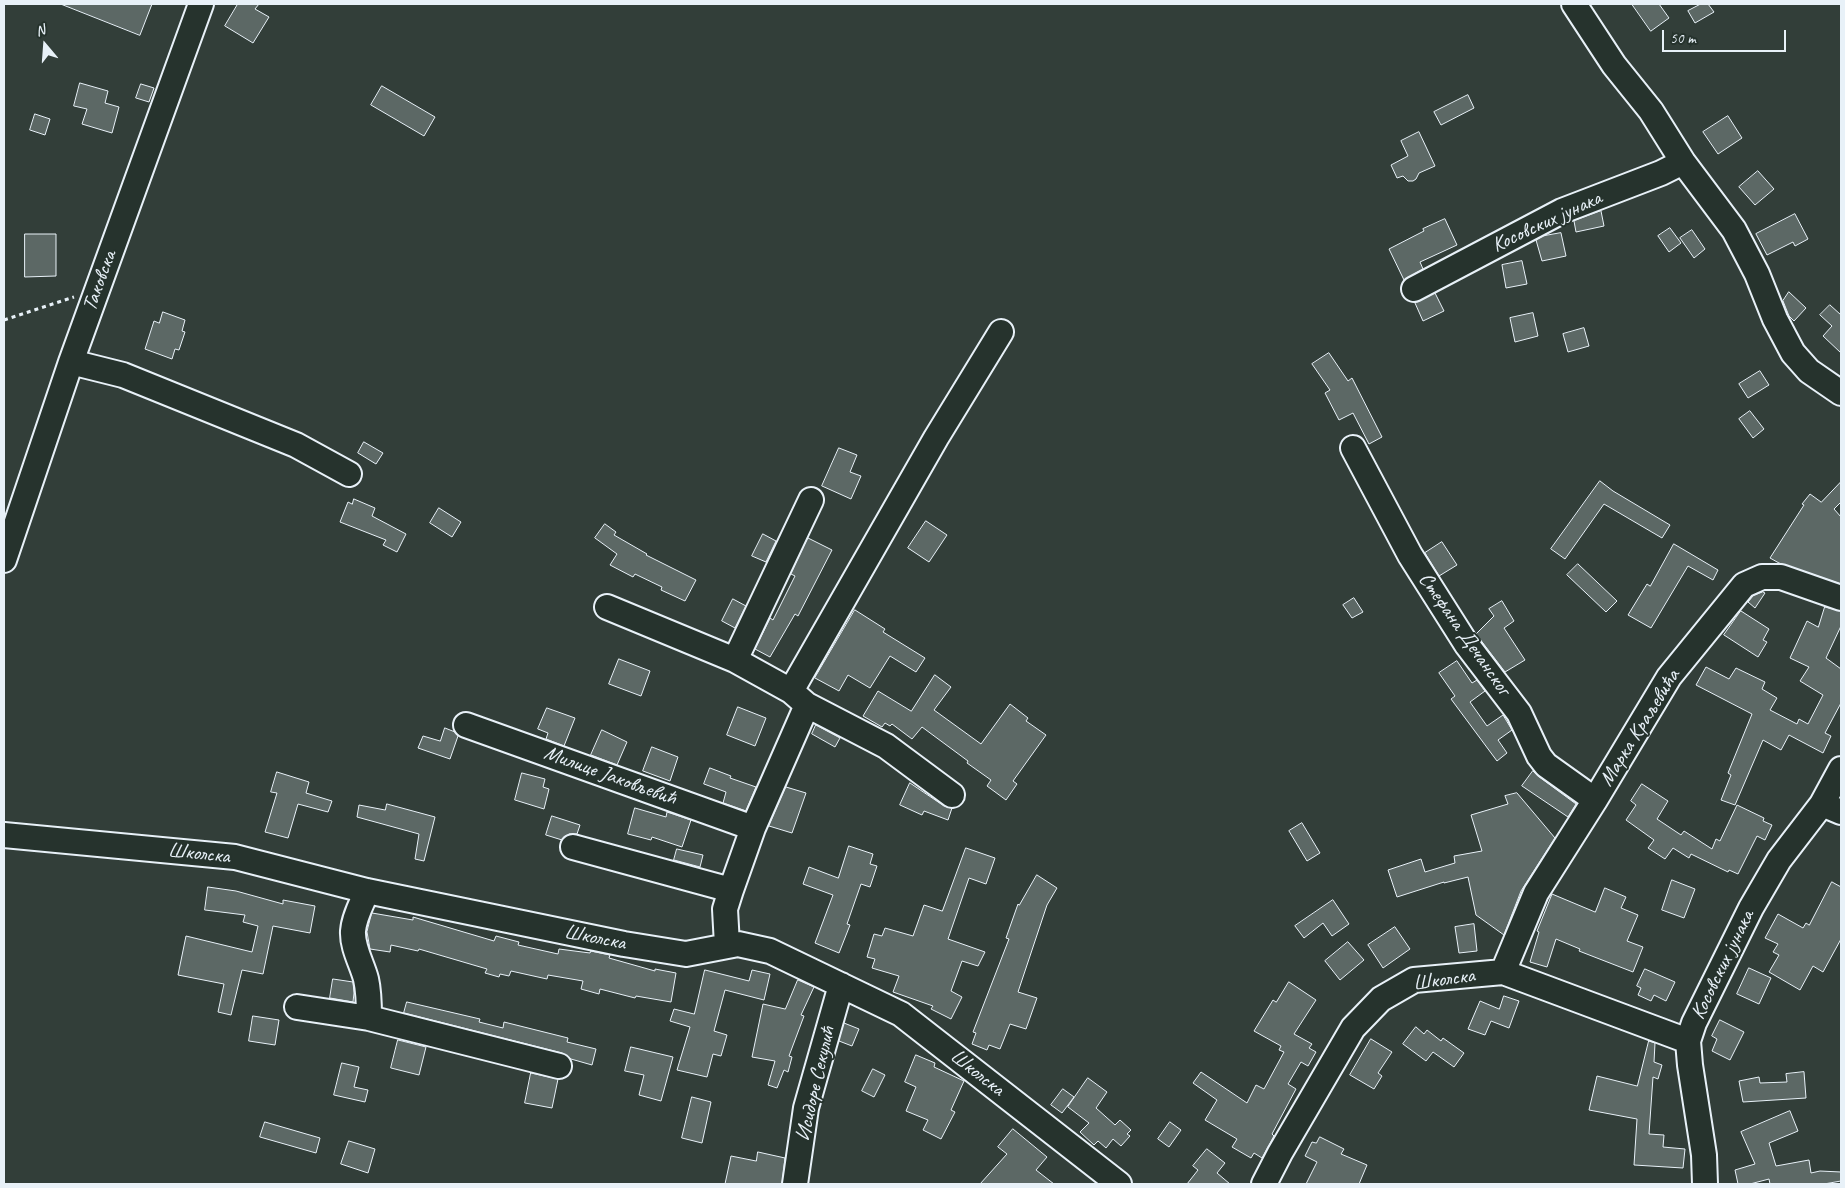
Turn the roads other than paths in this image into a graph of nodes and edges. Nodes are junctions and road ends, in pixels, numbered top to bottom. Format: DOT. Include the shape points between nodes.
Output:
graph roads {
  1 [pos="201,4"];
  2 [pos="1574,4"];
  3 [pos="1683,162"];
  4 [pos="1414,289"];
  5 [pos="1001,332"];
  6 [pos="71,362"];
  7 [pos="1841,393"];
  8 [pos="1353,448"];
  9 [pos="349,474"];
  10 [pos="811,500"];
  11 [pos="4,560"];
  12 [pos="1841,598"];
  13 [pos="608,607"];
  14 [pos="735,660"];
  15 [pos="799,698"];
  16 [pos="466,725"];
  17 [pos="1841,769"];
  18 [pos="952,795"];
  19 [pos="1595,800"];
  20 [pos="1832,808"];
  21 [pos="753,828"];
  22 [pos="4,835"];
  23 [pos="573,847"];
  24 [pos="731,890"];
  25 [pos="367,891"];
  26 [pos="727,945"];
  27 [pos="1504,972"];
  28 [pos="841,984"];
  29 [pos="298,1007"];
  30 [pos="368,1018"];
  31 [pos="1688,1041"];
  32 [pos="559,1066"];
  33 [pos="795,1184"];
  34 [pos="1119,1184"];
  35 [pos="1264,1184"];
  36 [pos="1705,1184"];
  1 -- 6 [label="street, Таковска"];
  2 -- 3 [label="street" via="1614,65 1651,111"];
  3 -- 4 [label="street, Косовских јунака" via="1562,212"];
  3 -- 7 [label="street" via="1734,230 1793,353 1809,372"];
  5 -- 15 [label="street" via="936,438"];
  6 -- 9 [label="street" via="123,375 296,445"];
  6 -- 11 [label="street, Таковска"];
  8 -- 19 [label="street, Стефана Дечанског" via="1410,555 1467,645 1519,713 1539,756 1546,765"];
  10 -- 14 [label="street"];
  12 -- 19 [label="street, Марка Краљевића" via="1781,577 1762,577 1744,585 1669,677"];
  13 -- 14 [label="street"];
  14 -- 15 [label="street"];
  15 -- 18 [label="street" via="886,746"];
  15 -- 21 [label="street"];
  16 -- 21 [label="street, Милице Јаковљевић"];
  17 -- 20 [label="street, Косовских јунака"];
  19 -- 27 [label="street, Марка Краљевића" via="1536,893"];
  20 -- 31 [label="street, Косовских јунака" via="1780,860 1751,908 1707,994"];
  21 -- 24 [label="street"];
  22 -- 25 [label="street, Школска" via="235,857"];
  23 -- 24 [label="street"];
  24 -- 26 [label="street" via="726,909"];
  25 -- 26 [label="street, Школска" via="686,954"];
  25 -- 30 [label="street" via="356,919 353,940 366,980"];
  26 -- 28 [label="street, Школска" via="744,944 770,951"];
  27 -- 31 [label="street, Школска"];
  27 -- 35 [label="street, Школска" via="1414,980 1381,999 1353,1028"];
  28 -- 33 [label="street, Исидоре Секулић" via="806,1108"];
  28 -- 34 [label="street, Школска" via="901,1014"];
  29 -- 30 [label="street"];
  30 -- 32 [label="street"];
  31 -- 36 [label="street, Косовских јунака"];
}
